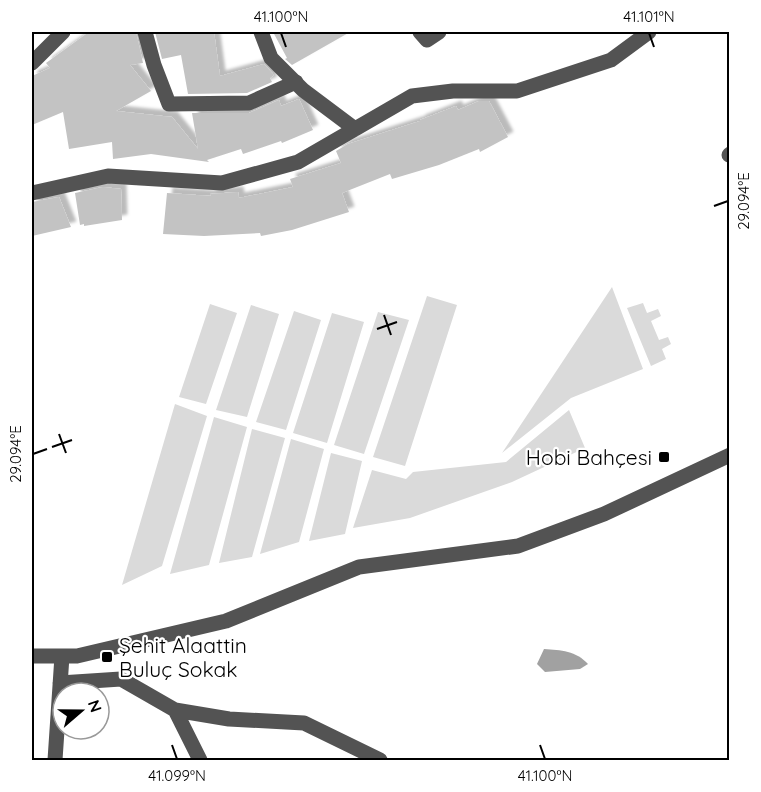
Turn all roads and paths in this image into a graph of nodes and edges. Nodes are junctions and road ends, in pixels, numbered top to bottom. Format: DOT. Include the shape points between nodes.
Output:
graph roads {
  1 [pos="63,32"];
  2 [pos="145,32"];
  3 [pos="261,32"];
  4 [pos="420,32"];
  5 [pos="440,32"];
  6 [pos="645,33"];
  7 [pos="32,63"];
  8 [pos="296,82"];
  9 [pos="355,129"];
  10 [pos="32,193"];
  11 [pos="729,455"];
  12 [pos="32,656"];
  13 [pos="62,656"];
  14 [pos="60,681"];
  15 [pos="90,681"];
  16 [pos="175,710"];
  17 [pos="56,741"];
  18 [pos="55,760"];
  19 [pos="200,760"];
  20 [pos="380,760"];
  1 -- 7 [label="street"];
  2 -- 8 [label="street" via="170,104 249,103"];
  3 -- 8 [label="street" via="271,58"];
  4 -- 5 [label="street" via="427,40"];
  6 -- 9 [label="street" via="611,60 518,91 453,91 412,96"];
  8 -- 9 [label="street"];
  9 -- 10 [label="street" via="298,162 222,183 108,176"];
  11 -- 13 [label="street" via="604,514 518,546 359,567 226,621 77,656"];
  12 -- 13 [label="street"];
  13 -- 14 [label="street"];
  15 -- 16 [label="street" via="121,679"];
  16 -- 19 [label="street"];
  16 -- 20 [label="street" via="229,719 304,723"];
  17 -- 18 [label="street"];
}
